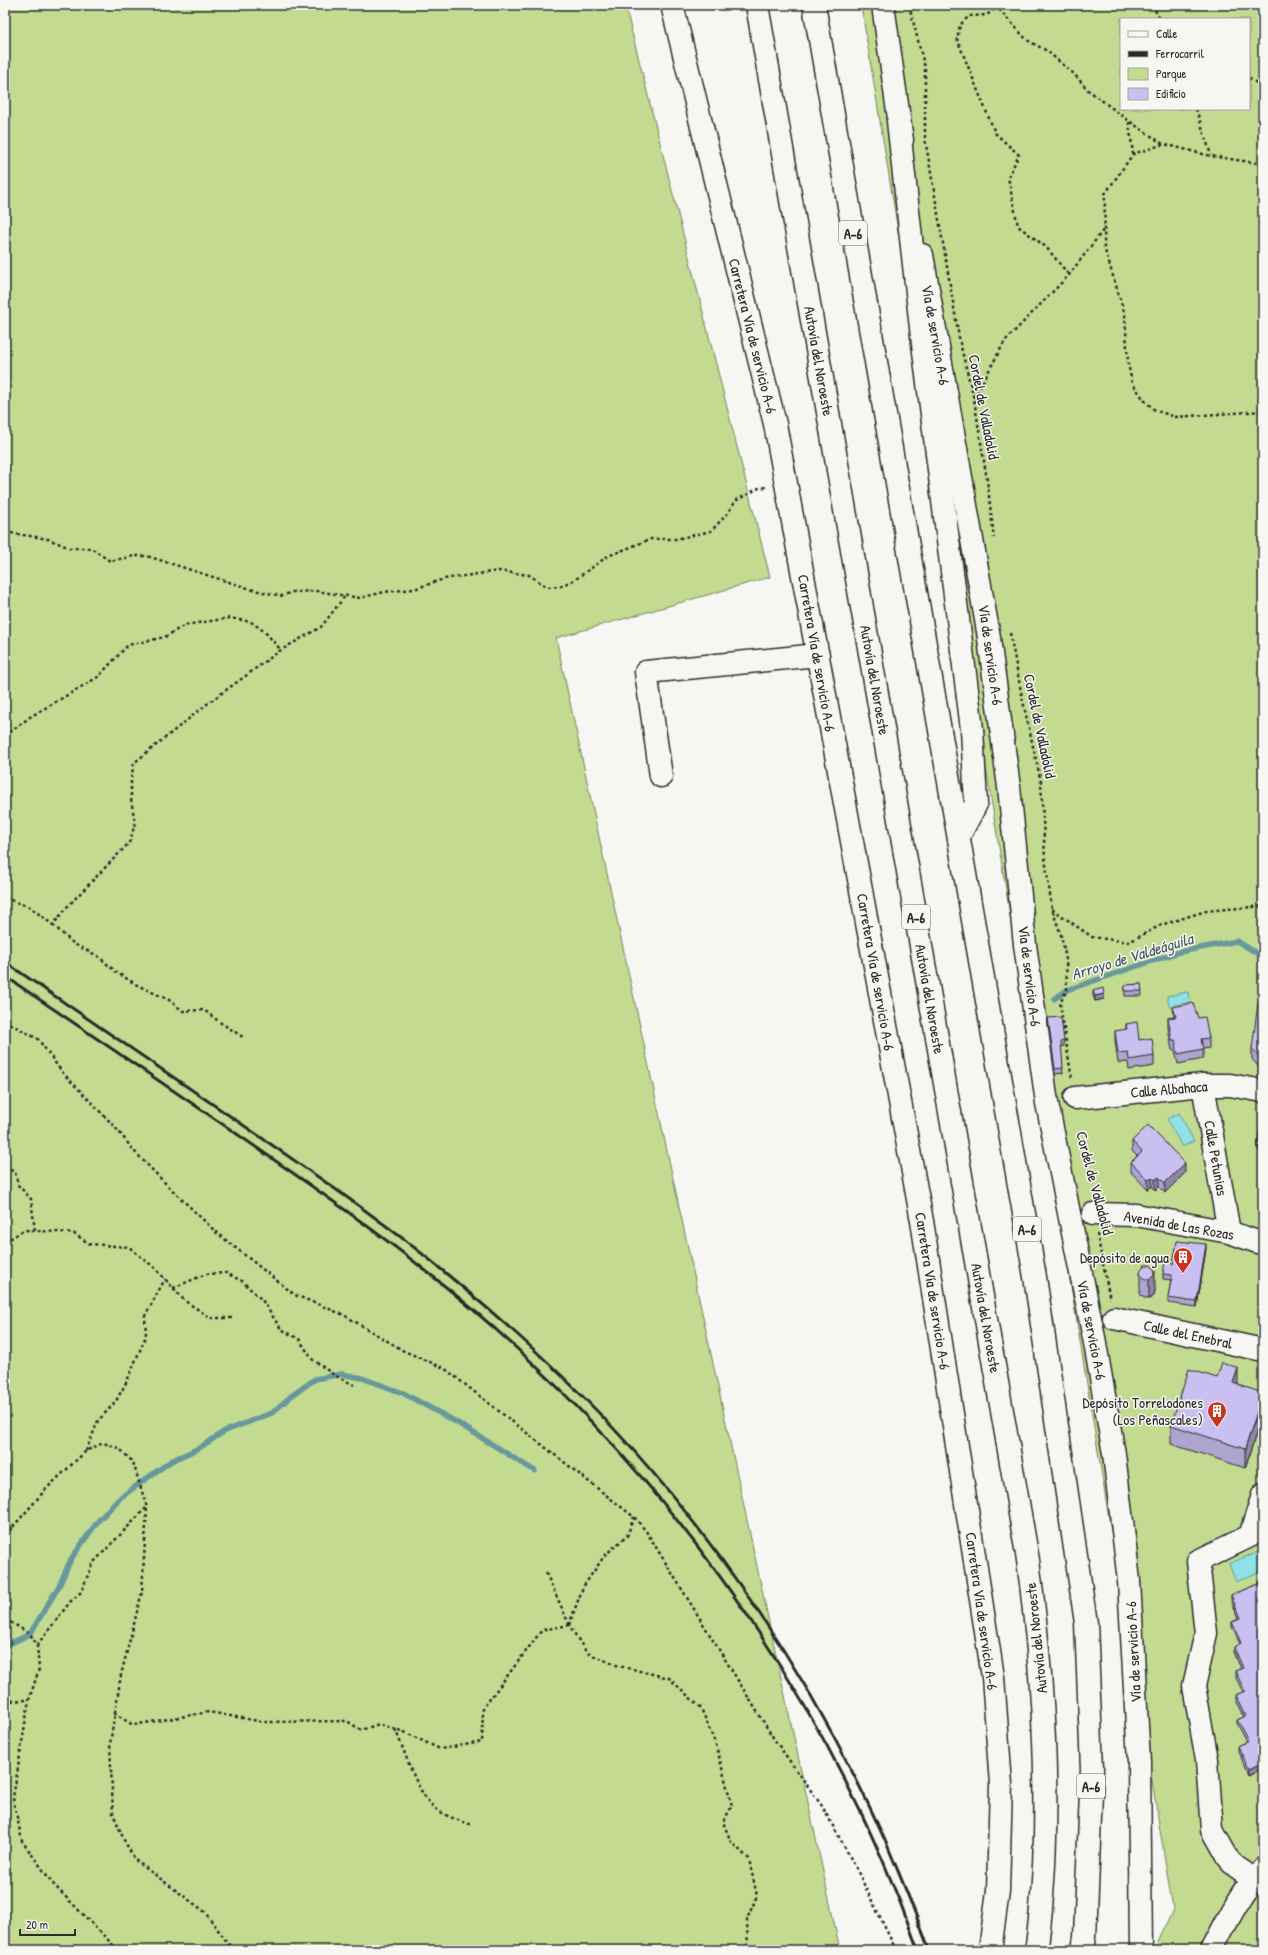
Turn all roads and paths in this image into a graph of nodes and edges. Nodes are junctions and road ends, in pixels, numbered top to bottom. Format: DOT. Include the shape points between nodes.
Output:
graph roads {
  1 [pos="672,5"];
  2 [pos="757,5"];
  3 [pos="814,5"];
  4 [pos="883,5"];
  5 [pos="909,5"];
  6 [pos="1152,5"];
  7 [pos="998,6"];
  8 [pos="1159,18"];
  9 [pos="1250,79"];
  10 [pos="1263,87"];
  11 [pos="1196,110"];
  12 [pos="898,121"];
  13 [pos="1129,121"];
  14 [pos="1164,144"];
  15 [pos="1133,154"];
  16 [pos="1211,156"];
  17 [pos="1263,164"];
  18 [pos="1104,229"];
  19 [pos="1069,275"];
  20 [pos="974,399"];
  21 [pos="1263,411"];
  22 [pos="786,484"];
  23 [pos="5,532"];
  24 [pos="994,545"];
  25 [pos="345,596"];
  26 [pos="1010,628"];
  27 [pos="281,650"];
  28 [pos="818,655"];
  29 [pos="5,736"];
  30 [pos="661,776"];
  31 [pos="959,836"];
  32 [pos="5,898"];
  33 [pos="1263,906"];
  34 [pos="1052,909"];
  35 [pos="53,925"];
  36 [pos="5,1021"];
  37 [pos="243,1037"];
  38 [pos="1203,1085"];
  39 [pos="1263,1091"];
  40 [pos="1075,1098"];
  41 [pos="5,1166"];
  42 [pos="1093,1214"];
  43 [pos="35,1231"];
  44 [pos="1229,1232"];
  45 [pos="5,1238"];
  46 [pos="1263,1244"];
  47 [pos="165,1279"];
  48 [pos="173,1288"];
  49 [pos="234,1318"];
  50 [pos="1114,1318"];
  51 [pos="1263,1350"];
  52 [pos="354,1385"];
  53 [pos="86,1451"];
  54 [pos="1263,1495"];
  55 [pos="147,1508"];
  56 [pos="634,1517"];
  57 [pos="13,1527"];
  58 [pos="5,1531"];
  59 [pos="5,1536"];
  60 [pos="546,1573"];
  61 [pos="5,1622"];
  62 [pos="569,1625"];
  63 [pos="37,1645"];
  64 [pos="29,1700"];
  65 [pos="5,1701"];
  66 [pos="114,1713"];
  67 [pos="395,1729"];
  68 [pos="473,1825"];
  69 [pos="1258,1874"];
  70 [pos="118,1950"];
  71 [pos="233,1950"];
  72 [pos="748,1950"];
  73 [pos="896,1950"];
  74 [pos="990,1950"];
  75 [pos="1036,1950"];
  76 [pos="1083,1950"];
  77 [pos="1141,1950"];
  78 [pos="1212,1950"];
  1 -- 22 [label="main road, Carretera Vía de servicio A-6" via="775,424"];
  2 -- 75 [label="main road, Autovía del Noroeste / A-6" via="1028,1560 1039,1642 1046,1746 1045,1833 1040,1928"];
  3 -- 31 [label="main road, A-6"];
  4 -- 12 [label="main road, Vía de servicio A-6"];
  5 -- 20 [label="path, Cordel de Valladolid" via="925,68 925,138 960,343"];
  6 -- 8 [label="path"];
  7 -- 13 [label="path" via="1027,40 1047,50 1088,90"];
  7 -- 19 [label="path" via="987,15 969,16 960,25 957,39 995,134 1019,155 1008,178 1018,226 1046,247"];
  9 -- 10 [label="path"];
  11 -- 16 [label="path"];
  12 -- 31 [label="main road" via="921,328 972,729 976,804"];
  12 -- 77 [label="main road, Vía de servicio A-6" via="988,631 1046,1103 1095,1343 1114,1454 1129,1581 1139,1754"];
  13 -- 14 [label="path"];
  13 -- 15 [label="path"];
  14 -- 15 [label="path"];
  14 -- 16 [label="path"];
  15 -- 18 [label="path" via="1105,194"];
  16 -- 17 [label="path"];
  18 -- 19 [label="path"];
  18 -- 21 [label="path" via="1104,247 1125,315 1132,383 1145,401 1155,410 1175,417"];
  19 -- 20 [label="path" via="1005,341"];
  20 -- 24 [label="path, Cordel de Valladolid" via="988,480"];
  22 -- 25 [label="path" via="759,488 735,501 728,513 711,531 676,539 651,539 626,548 608,556 576,579 561,586 547,587 529,575 498,571 444,579 414,589 360,598"];
  22 -- 28 [label="main road, Carretera Vía de servicio A-6"];
  23 -- 25 [label="path" via="48,539 70,548 91,548 110,561 147,556 254,590 282,596 292,592 316,592"];
  25 -- 27 [label="path" via="321,627"];
  26 -- 34 [label="path, Cordel de Valladolid" via="1041,782 1045,858"];
  27 -- 29 [label="path" via="264,631 251,622 230,618 186,625 165,637 128,644 98,677 30,717"];
  27 -- 35 [label="path" via="207,704 134,763 131,799 135,823 130,842 66,907"];
  28 -- 30 [label="main road" via="646,672"];
  28 -- 74 [label="main road, Carretera Vía de servicio A-6" via="922,1221 993,1677 1000,1784 998,1891"];
  31 -- 76 [label="main road, A-6" via="1035,1277 1086,1623 1092,1769"];
  32 -- 35 [label="path" via="30,907"];
  33 -- 34 [label="path" via="1206,911 1161,925 1129,942 1092,937"];
  34 -- 40 [label="path, Cordel de Valladolid" via="1066,959 1067,990 1060,1003"];
  35 -- 37 [label="path" via="74,944 98,956 116,972 137,985 169,1000 184,1011 204,1010"];
  36 -- 56 [label="path" via="38,1039 62,1072 167,1185 217,1233 295,1295 344,1314 404,1351 444,1368"];
  38 -- 39 [label="main road, Calle Albahaca" via="1230,1085"];
  38 -- 40 [label="main road, Calle Albahaca"];
  38 -- 44 [label="main road, Calle Petunias"];
  41 -- 43 [label="path" via="15,1172 18,1186 31,1199"];
  42 -- 44 [label="main road, Avenida de Las Rozas" via="1136,1215"];
  42 -- 50 [label="path, Cordel de Valladolid"];
  43 -- 45 [label="path" via="24,1230 8,1240"];
  43 -- 47 [label="path" via="73,1233 90,1244 129,1247 156,1268"];
  44 -- 46 [label="main road, Avenida de Las Rozas"];
  47 -- 48 [label="path"];
  47 -- 53 [label="path" via="145,1316 146,1336 127,1381 116,1401 98,1421"];
  48 -- 49 [label="path" via="185,1301 211,1318"];
  48 -- 52 [label="path" via="206,1274 226,1273 242,1281 262,1300 281,1329 299,1339 312,1359 334,1375"];
  50 -- 51 [label="main road, Calle del Enebral"];
  53 -- 55 [label="path" via="103,1443 119,1448 133,1462"];
  53 -- 57 [label="path" via="46,1489"];
  54 -- 69 [label="main road" via="1250,1536 1198,1561 1206,1633 1194,1686 1207,1760 1212,1830 1231,1864"];
  55 -- 63 [label="path" via="93,1563 81,1592 70,1602"];
  55 -- 66 [label="path" via="142,1592"];
  56 -- 62 [label="path" via="627,1536 606,1555 583,1587"];
  56 -- 73 [label="path" via="646,1531 774,1738 822,1806"];
  57 -- 58 [label="path"];
  57 -- 59 [label="path"];
  60 -- 62 [label="path"];
  61 -- 63 [label="path" via="8,1621 30,1634"];
  62 -- 67 [label="path" via="542,1630 500,1684 483,1708 482,1742 440,1749"];
  62 -- 72 [label="path" via="587,1653 619,1666 669,1678 701,1708 716,1745 732,1806 723,1822 731,1842 749,1859 757,1896 747,1919"];
  63 -- 64 [label="path" via="39,1669"];
  64 -- 65 [label="path"];
  64 -- 70 [label="path" via="13,1798 22,1841 54,1884"];
  66 -- 67 [label="path" via="133,1725 209,1712 264,1722 347,1721 361,1730 379,1724"];
  66 -- 71 [label="path" via="110,1744 113,1813 124,1840 135,1860 204,1911"];
  67 -- 68 [label="path" via="412,1772 435,1808"];
  69 -- 78 [label="main road" via="1233,1908"];
}
